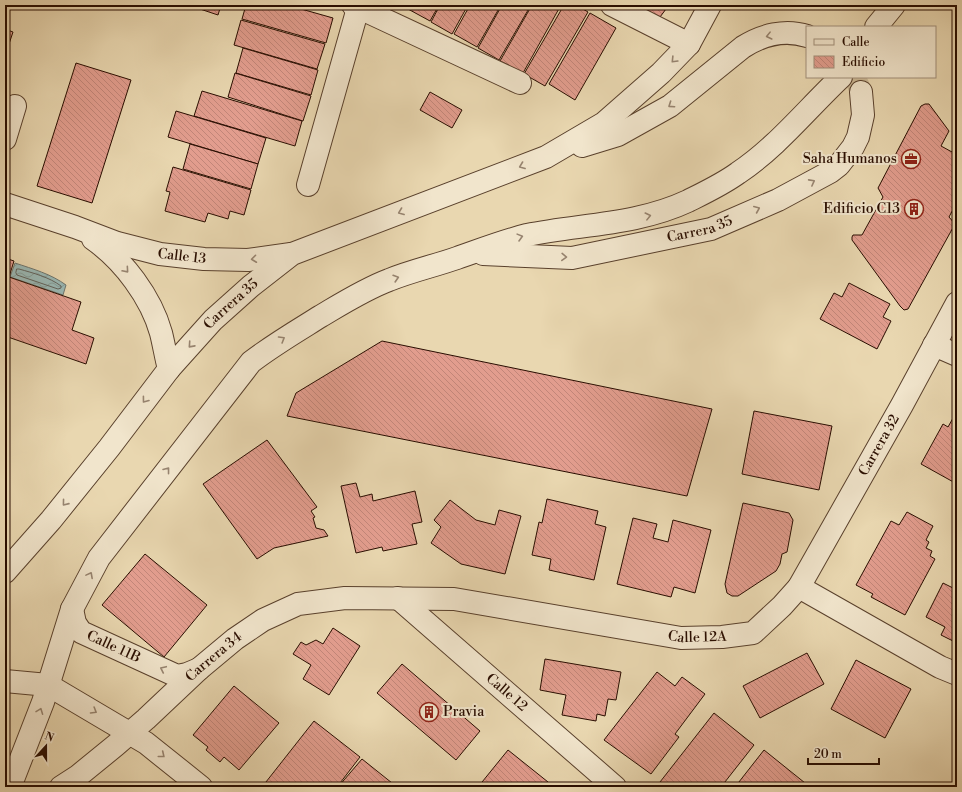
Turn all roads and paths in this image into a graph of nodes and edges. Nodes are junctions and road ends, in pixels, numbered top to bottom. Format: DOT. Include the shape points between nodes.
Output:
graph roads {
  1 [pos="612,5"];
  2 [pos="710,5"];
  3 [pos="894,5"];
  4 [pos="356,7"];
  5 [pos="877,26"];
  6 [pos="806,36"];
  7 [pos="689,44"];
  8 [pos="840,78"];
  9 [pos="520,84"];
  10 [pos="861,92"];
  11 [pos="15,106"];
  12 [pos="5,139"];
  13 [pos="546,157"];
  14 [pos="308,185"];
  15 [pos="5,204"];
  16 [pos="75,226"];
  17 [pos="292,254"];
  18 [pos="469,254"];
  19 [pos="957,303"];
  20 [pos="934,344"];
  21 [pos="957,355"];
  22 [pos="169,369"];
  23 [pos="5,572"];
  24 [pos="798,587"];
  25 [pos="398,598"];
  26 [pos="72,609"];
  27 [pos="199,669"];
  28 [pos="957,674"];
  29 [pos="5,681"];
  30 [pos="48,685"];
  31 [pos="130,732"];
  32 [pos="10,787"];
  33 [pos="61,787"];
  34 [pos="201,787"];
  35 [pos="615,787"];
  1 -- 7 [label="street"];
  2 -- 7 [label="street, Carrera 35"];
  3 -- 5 [label="street"];
  4 -- 9 [label="street"];
  4 -- 14 [label="street"];
  6 -- 13 [label="street, Carrera 35, one-way" via="777,34 754,41 670,106 618,135"];
  7 -- 13 [label="street, Carrera 35, one-way" via="661,73 604,123"];
  18 -- 8 [label="street, Carrera 35, one-way" via="525,236 634,219 688,201 737,174 802,117"];
  18 -- 10 [label="street, Carrera 35, one-way" via="572,258 711,228 778,200 839,165 847,157 858,137 863,115"];
  11 -- 12 [label="street"];
  13 -- 17 [label="street, Carrera 35, one-way"];
  15 -- 16 [label="street, Calle 13"];
  17 -- 16 [label="street, Calle 13, one-way" via="248,260 160,254 116,243"];
  16 -- 22 [label="street, Calle 13, one-way" via="104,246 128,271 148,300 161,332"];
  17 -- 22 [label="street, Carrera 35, one-way" via="213,320"];
  26 -- 18 [label="street, Carrera 35, one-way" via="99,558 251,362 276,343 364,292 390,280"];
  19 -- 20 [label="street, Carrera 32"];
  20 -- 21 [label="street"];
  20 -- 24 [label="street, Carrera 32"];
  22 -- 23 [label="street, Carrera 35, one-way" via="51,520"];
  24 -- 25 [label="street, Calle 12A" via="753,633 681,638 454,599"];
  24 -- 28 [label="street" via="940,667"];
  25 -- 27 [label="street, Carrera 34" via="345,598 298,604 262,620"];
  25 -- 35 [label="street, Calle 12"];
  27 -- 26 [label="street, Calle 11B, one-way" via="177,676 81,632 75,623"];
  26 -- 30 [label="street"];
  27 -- 31 [label="street, Carrera 34"];
  29 -- 30 [label="street"];
  30 -- 31 [label="street, one-way"];
  32 -- 30 [label="street, one-way"];
  31 -- 33 [label="street, Carrera 34"];
  31 -- 34 [label="street, one-way"];
}
